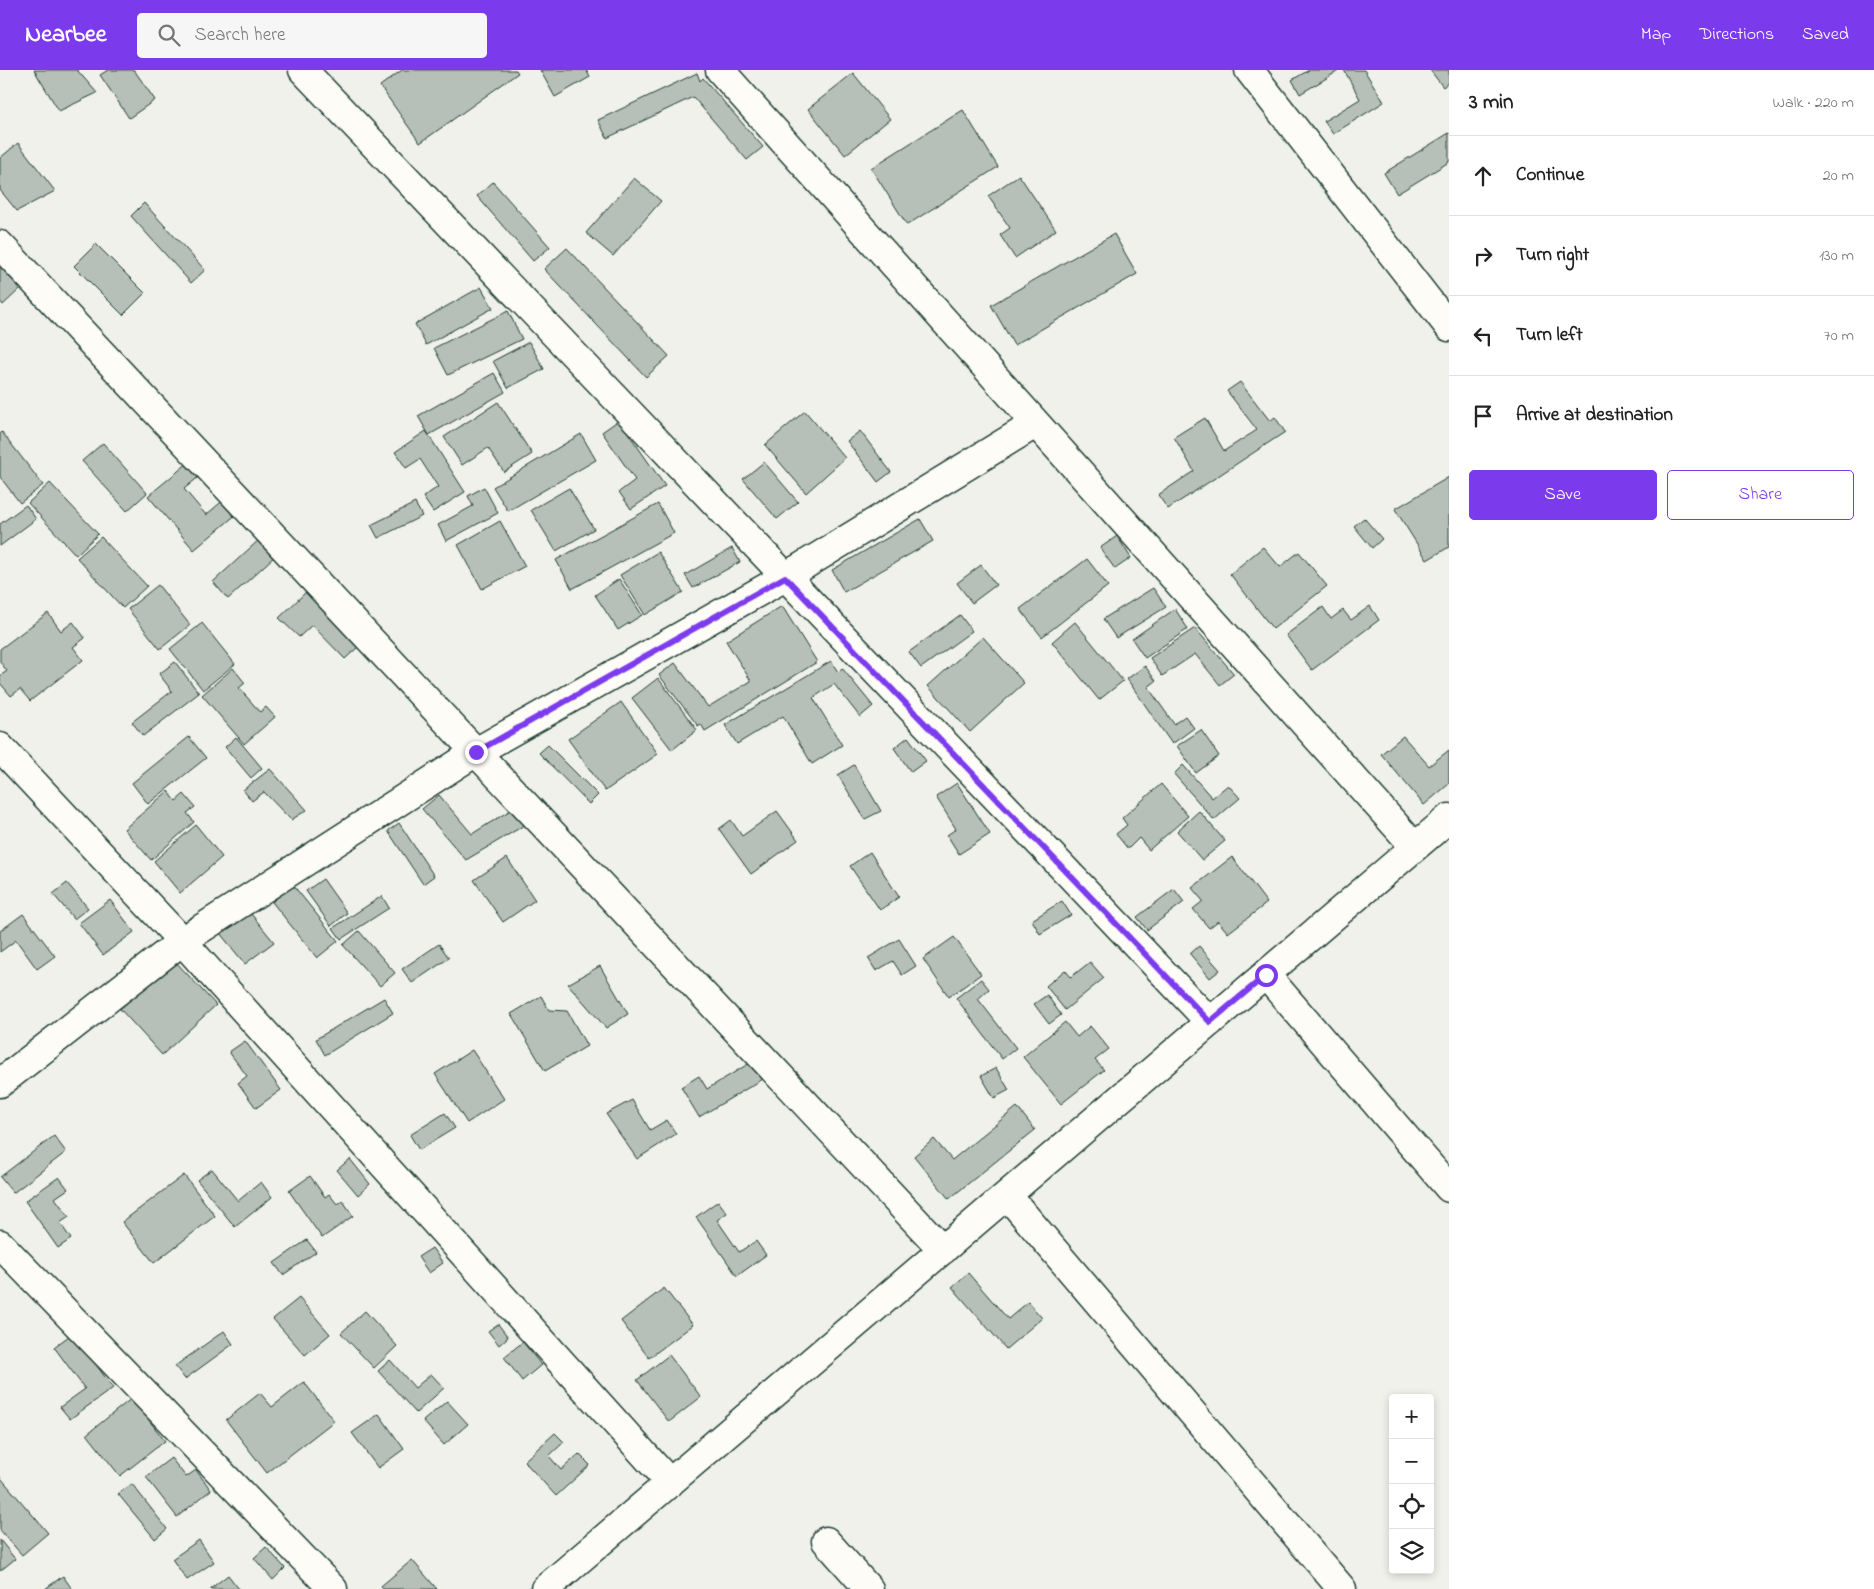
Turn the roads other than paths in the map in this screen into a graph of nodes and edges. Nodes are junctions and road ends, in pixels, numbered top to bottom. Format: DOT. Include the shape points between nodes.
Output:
graph roads {
  1 [pos="303,70"];
  2 [pos="720,70"];
  3 [pos="1249,70"];
  4 [pos="0,245"];
  5 [pos="1449,327"];
  6 [pos="1035,424"];
  7 [pos="785,577"];
  8 [pos="0,747"];
  9 [pos="476,752"];
  10 [pos="1449,818"];
  11 [pos="1415,847"];
  12 [pos="182,941"];
  13 [pos="1266,975"];
  14 [pos="1210,1022"];
  15 [pos="0,1083"];
  16 [pos="1449,1188"];
  17 [pos="1007,1195"];
  18 [pos="0,1244"];
  19 [pos="943,1250"];
  20 [pos="670,1483"];
  21 [pos="826,1541"];
  22 [pos="333,1589"];
  23 [pos="545,1589"];
  24 [pos="869,1589"];
  25 [pos="1342,1589"];
  1 -- 7 [label="street"];
  2 -- 6 [label="street"];
  3 -- 5 [label="street"];
  4 -- 9 [label="street"];
  6 -- 7 [label="street"];
  6 -- 11 [label="street"];
  7 -- 9 [label="street"];
  7 -- 14 [label="street"];
  8 -- 12 [label="street"];
  9 -- 12 [label="street"];
  9 -- 19 [label="street"];
  10 -- 11 [label="street"];
  11 -- 13 [label="street"];
  12 -- 15 [label="street"];
  12 -- 20 [label="street"];
  13 -- 14 [label="street"];
  13 -- 16 [label="street"];
  14 -- 17 [label="street"];
  17 -- 19 [label="street"];
  17 -- 25 [label="street"];
  18 -- 22 [label="street"];
  19 -- 20 [label="street"];
  20 -- 23 [label="street"];
  21 -- 24 [label="street"];
}
